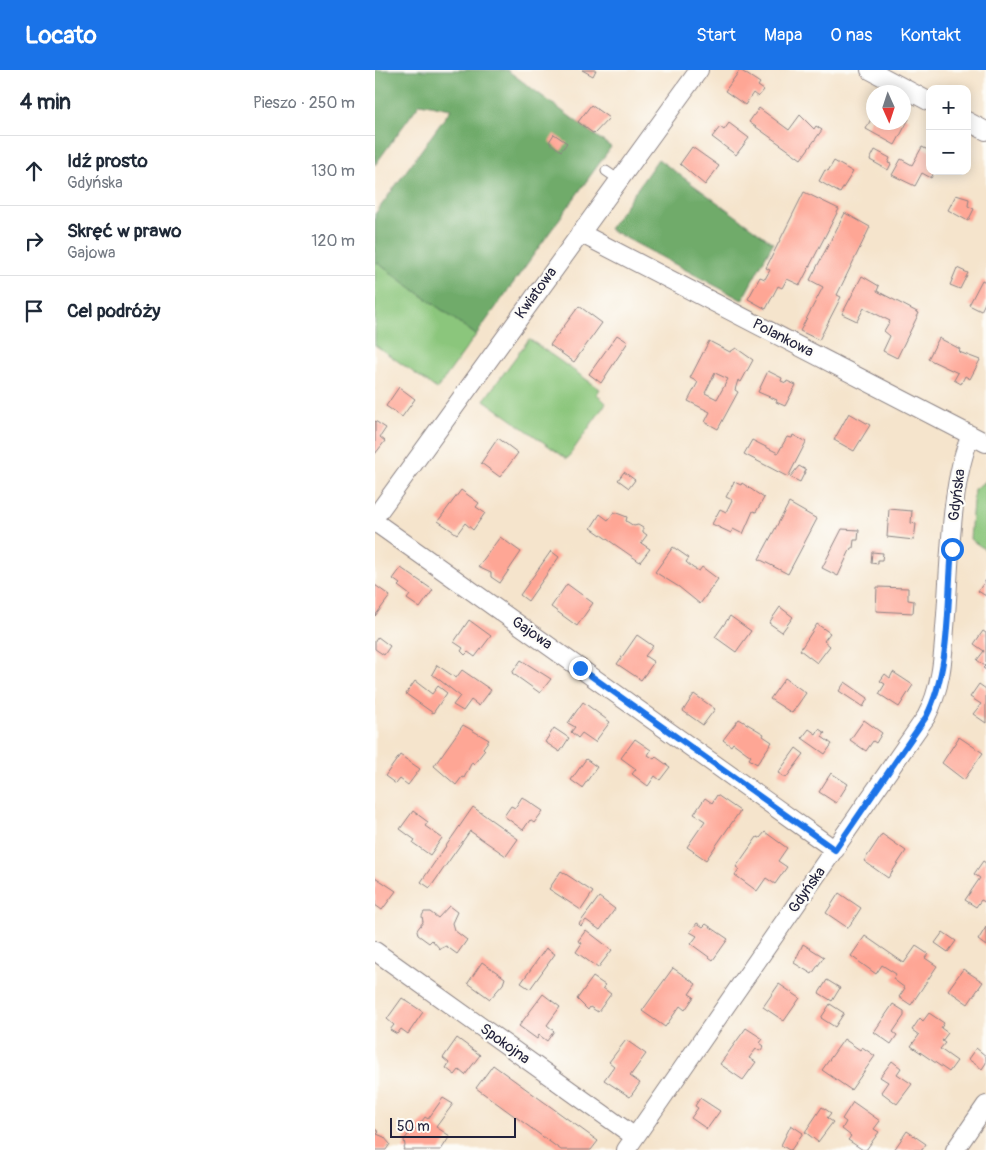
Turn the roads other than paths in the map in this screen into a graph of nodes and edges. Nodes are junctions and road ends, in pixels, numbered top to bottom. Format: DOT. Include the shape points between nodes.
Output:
graph roads {
  1 [pos="699,70"];
  2 [pos="870,70"];
  3 [pos="926,100"];
  4 [pos="971,124"];
  5 [pos="986,131"];
  6 [pos="580,233"];
  7 [pos="978,439"];
  8 [pos="375,517"];
  9 [pos="375,522"];
  10 [pos="835,850"];
  11 [pos="375,951"];
  12 [pos="986,1105"];
  13 [pos="631,1144"];
  14 [pos="955,1150"];
  1 -- 6 [label="street, Kwiatowa" via="613,175"];
  2 -- 3 [label="street"];
  4 -- 5 [label="street"];
  6 -- 7 [label="street, Polankowa"];
  6 -- 8 [label="street, Kwiatowa"];
  7 -- 10 [label="street, Gdyńska" via="962,454 941,673 933,703"];
  9 -- 10 [label="street, Gajowa"];
  10 -- 13 [label="street, Gdyńska"];
  11 -- 13 [label="street, Spokojna"];
  12 -- 14 [label="street"];
}
